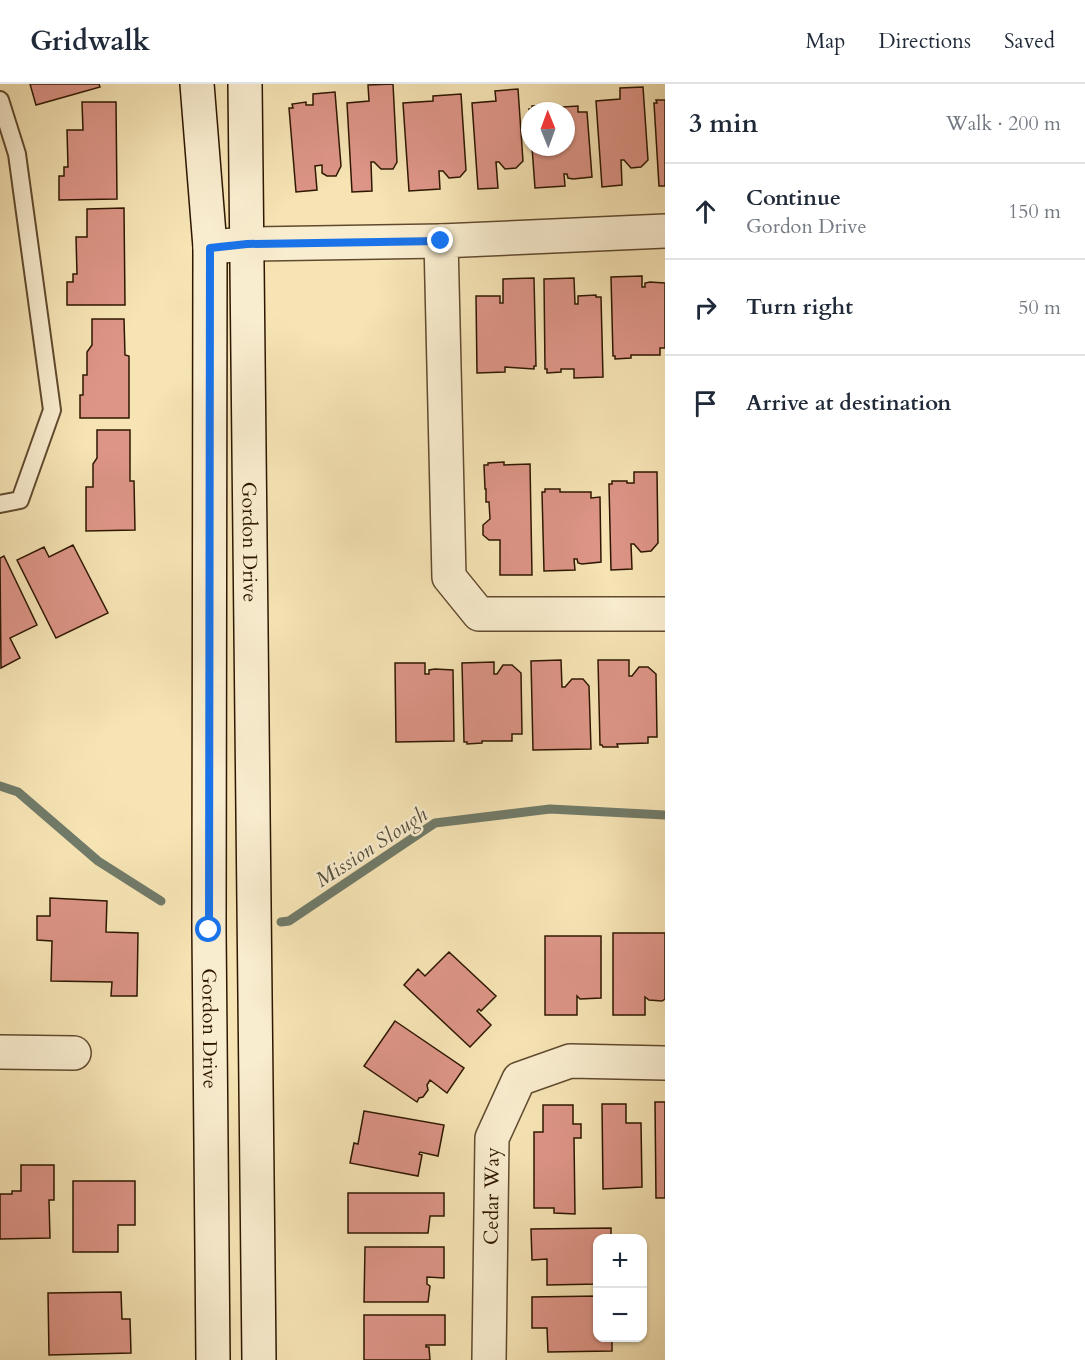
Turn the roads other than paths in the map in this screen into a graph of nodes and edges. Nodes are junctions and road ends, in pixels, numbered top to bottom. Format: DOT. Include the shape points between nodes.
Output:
graph roads {
  1 [pos="197,84"];
  2 [pos="245,84"];
  3 [pos="0,100"];
  4 [pos="665,231"];
  5 [pos="441,241"];
  6 [pos="247,244"];
  7 [pos="210,248"];
  8 [pos="0,504"];
  9 [pos="665,614"];
  10 [pos="0,1052"];
  11 [pos="74,1053"];
  12 [pos="665,1063"];
  13 [pos="213,1360"];
  14 [pos="259,1360"];
  15 [pos="489,1360"];
  1 -- 7 [label="main road, Gordon Drive"];
  2 -- 6 [label="main road, Gordon Drive"];
  3 -- 8 [label="lane" via="17,154 52,410 20,500"];
  4 -- 5 [label="main road"];
  5 -- 6 [label="main road"];
  5 -- 9 [label="main road" via="449,577 479,614"];
  6 -- 7 [label="main road"];
  6 -- 14 [label="main road, Gordon Drive"];
  7 -- 13 [label="main road, Gordon Drive"];
  10 -- 11 [label="main road"];
  12 -- 15 [label="main road, Cedar Way" via="570,1061 519,1079 492,1138"];
}
